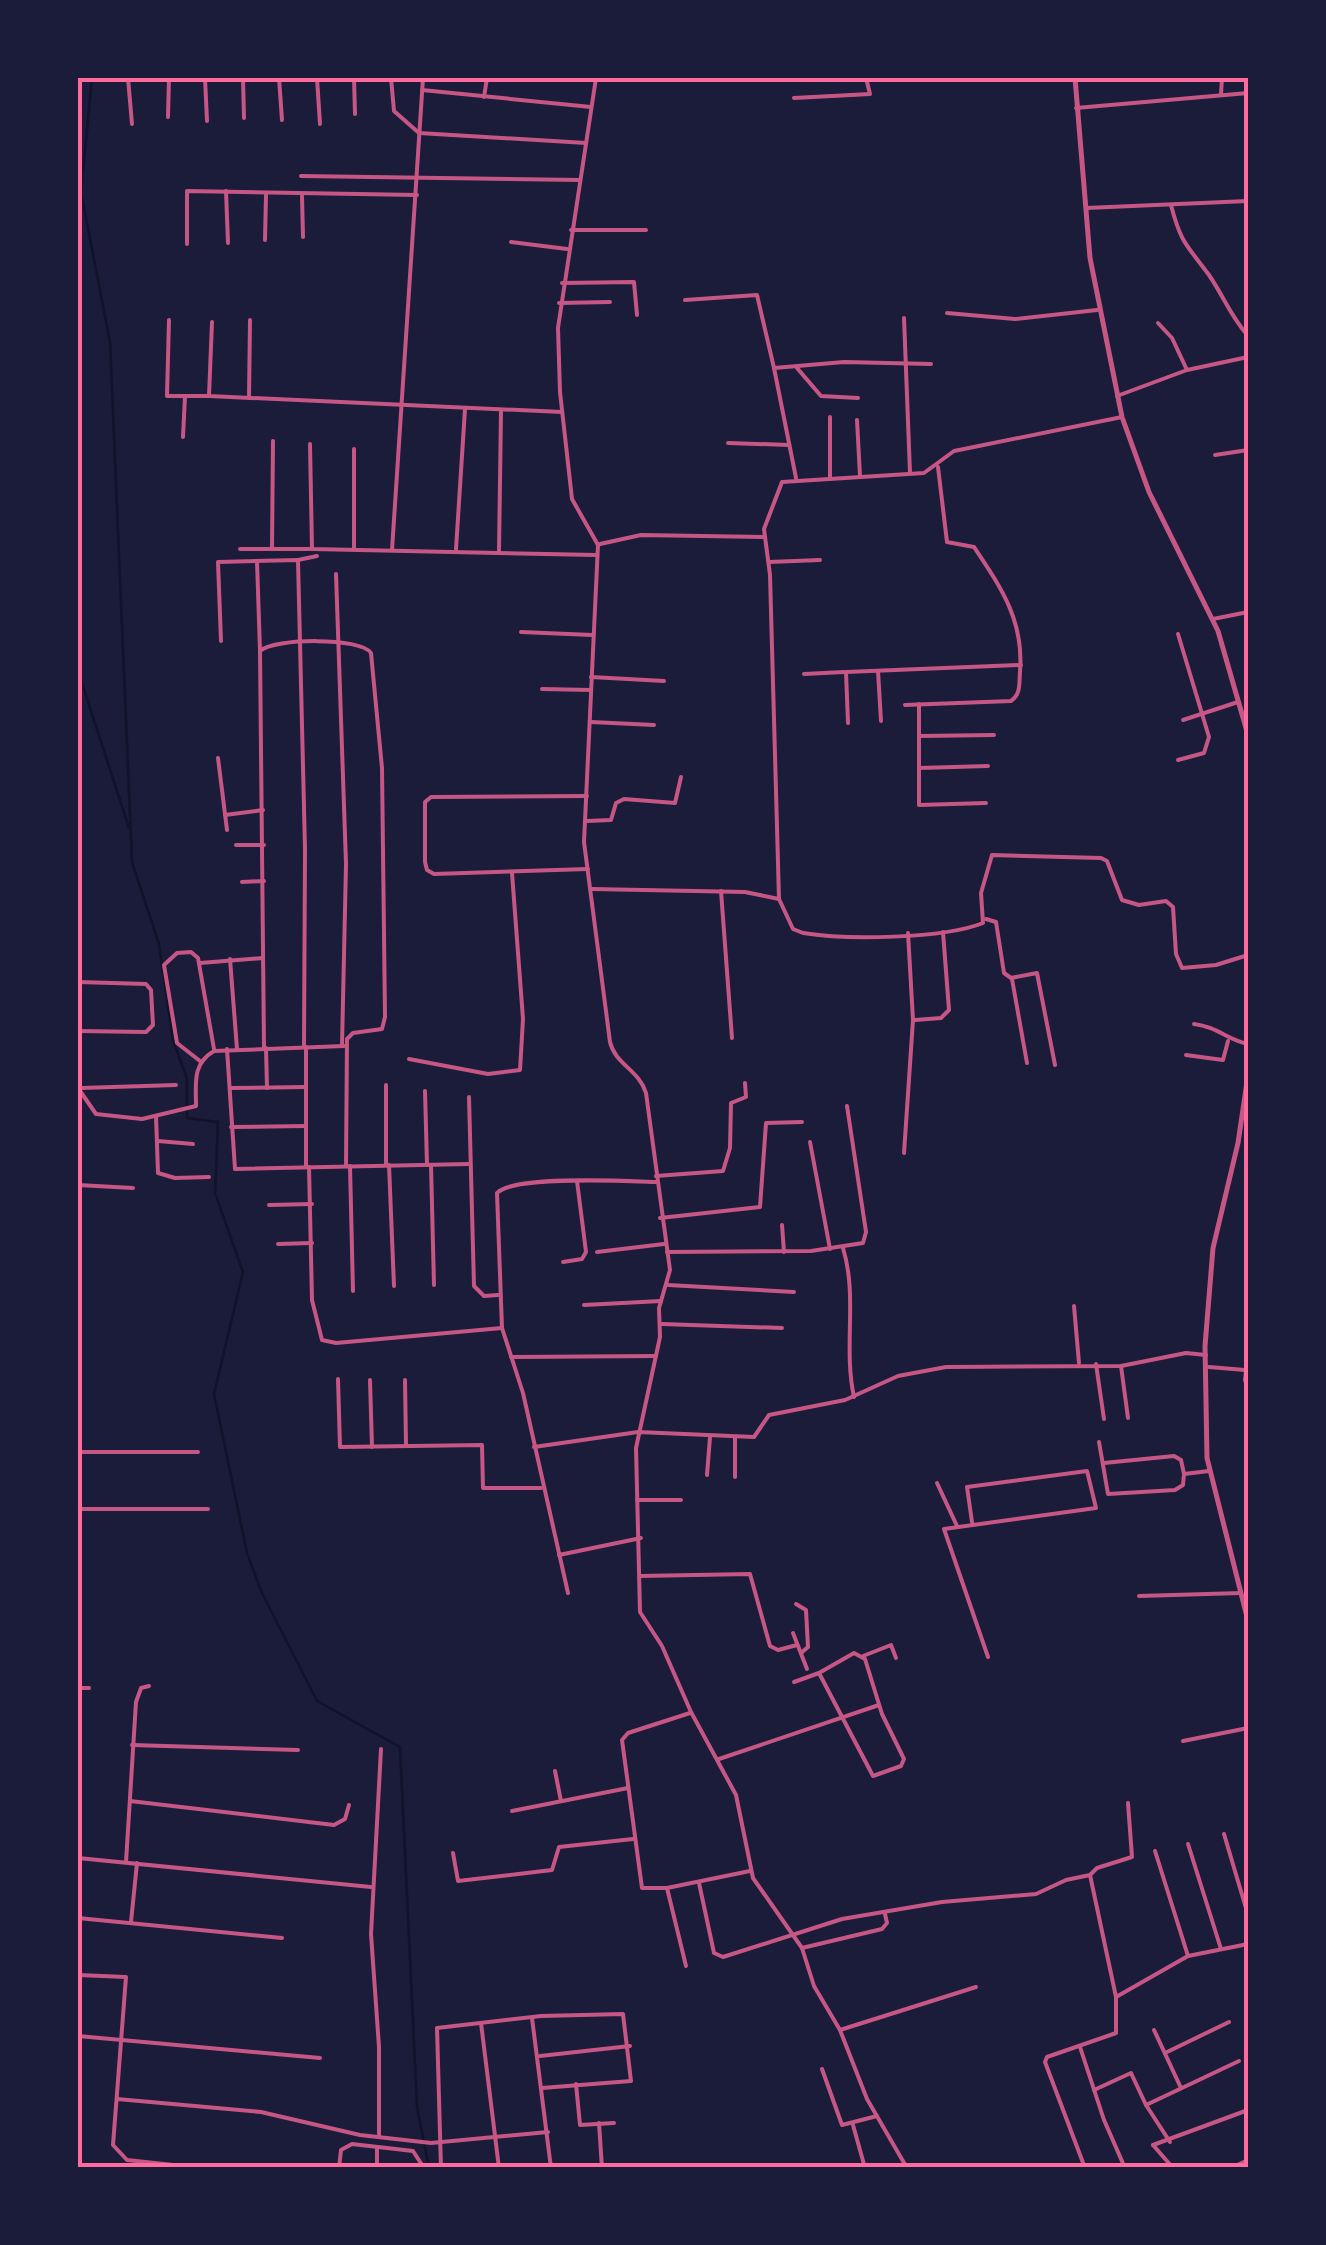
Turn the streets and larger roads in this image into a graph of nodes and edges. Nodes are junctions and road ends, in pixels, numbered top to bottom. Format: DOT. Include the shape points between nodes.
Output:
graph roads {
  1 [pos="128,78"];
  2 [pos="168,78"];
  3 [pos="204,78"];
  4 [pos="243,78"];
  5 [pos="279,78"];
  6 [pos="317,78"];
  7 [pos="354,78"];
  8 [pos="391,78"];
  9 [pos="423,78"];
  10 [pos="487,78"];
  11 [pos="596,78"];
  12 [pos="866,78"];
  13 [pos="1074,78"];
  14 [pos="1222,78"];
  15 [pos="421,90"];
  16 [pos="1248,93"];
  17 [pos="1220,94"];
  18 [pos="484,96"];
  19 [pos="794,98"];
  20 [pos="591,107"];
  21 [pos="1076,108"];
  22 [pos="355,114"];
  23 [pos="168,117"];
  24 [pos="244,118"];
  25 [pos="282,120"];
  26 [pos="207,121"];
  27 [pos="132,124"];
  28 [pos="320,124"];
  29 [pos="419,133"];
  30 [pos="587,143"];
  31 [pos="300,176"];
  32 [pos="418,176"];
  33 [pos="580,180"];
  34 [pos="226,191"];
  35 [pos="266,194"];
  36 [pos="302,195"];
  37 [pos="417,195"];
  38 [pos="1248,201"];
  39 [pos="1170,204"];
  40 [pos="1086,208"];
  41 [pos="570,230"];
  42 [pos="646,230"];
  43 [pos="303,237"];
  44 [pos="265,240"];
  45 [pos="511,242"];
  46 [pos="228,243"];
  47 [pos="187,244"];
  48 [pos="567,249"];
  49 [pos="1248,255"];
  50 [pos="562,283"];
  51 [pos="684,300"];
  52 [pos="610,302"];
  53 [pos="559,303"];
  54 [pos="1098,310"];
  55 [pos="946,313"];
  56 [pos="636,314"];
  57 [pos="904,318"];
  58 [pos="170,320"];
  59 [pos="250,320"];
  60 [pos="212,322"];
  61 [pos="1158,323"];
  62 [pos="1248,336"];
  63 [pos="1248,357"];
  64 [pos="904,362"];
  65 [pos="931,364"];
  66 [pos="795,365"];
  67 [pos="774,368"];
  68 [pos="1187,370"];
  69 [pos="1248,371"];
  70 [pos="185,396"];
  71 [pos="209,396"];
  72 [pos="1118,396"];
  73 [pos="249,398"];
  74 [pos="858,398"];
  75 [pos="404,403"];
  76 [pos="464,409"];
  77 [pos="501,411"];
  78 [pos="562,412"];
  79 [pos="830,417"];
  80 [pos="1122,417"];
  81 [pos="857,420"];
  82 [pos="183,437"];
  83 [pos="274,441"];
  84 [pos="728,443"];
  85 [pos="310,444"];
  86 [pos="789,445"];
  87 [pos="354,449"];
  88 [pos="1248,450"];
  89 [pos="1215,455"];
  90 [pos="938,465"];
  91 [pos="910,473"];
  92 [pos="860,476"];
  93 [pos="830,477"];
  94 [pos="796,478"];
  95 [pos="764,537"];
  96 [pos="598,545"];
  97 [pos="354,548"];
  98 [pos="240,549"];
  99 [pos="272,549"];
  100 [pos="312,549"];
  101 [pos="392,550"];
  102 [pos="456,551"];
  103 [pos="499,551"];
  104 [pos="596,555"];
  105 [pos="317,556"];
  106 [pos="298,560"];
  107 [pos="820,560"];
  108 [pos="257,561"];
  109 [pos="769,562"];
  110 [pos="336,574"];
  111 [pos="1248,612"];
  112 [pos="1213,619"];
  113 [pos="521,632"];
  114 [pos="1178,634"];
  115 [pos="592,635"];
  116 [pos="221,641"];
  117 [pos="298,642"];
  118 [pos="337,644"];
  119 [pos="260,651"];
  120 [pos="1021,665"];
  121 [pos="878,671"];
  122 [pos="846,672"];
  123 [pos="804,674"];
  124 [pos="591,678"];
  125 [pos="664,681"];
  126 [pos="542,690"];
  127 [pos="591,690"];
  128 [pos="1238,702"];
  129 [pos="920,704"];
  130 [pos="905,705"];
  131 [pos="1206,713"];
  132 [pos="1246,716"];
  133 [pos="1182,720"];
  134 [pos="881,721"];
  135 [pos="591,722"];
  136 [pos="848,723"];
  137 [pos="654,725"];
  138 [pos="994,735"];
  139 [pos="1248,735"];
  140 [pos="920,736"];
  141 [pos="218,758"];
  142 [pos="1178,760"];
  143 [pos="988,766"];
  144 [pos="919,768"];
  145 [pos="681,777"];
  146 [pos="587,796"];
  147 [pos="986,803"];
  148 [pos="263,810"];
  149 [pos="225,815"];
  150 [pos="586,821"];
  151 [pos="227,830"];
  152 [pos="236,845"];
  153 [pos="264,845"];
  154 [pos="588,869"];
  155 [pos="512,873"];
  156 [pos="242,882"];
  157 [pos="264,882"];
  158 [pos="592,890"];
  159 [pos="722,891"];
  160 [pos="779,898"];
  161 [pos="986,918"];
  162 [pos="943,932"];
  163 [pos="908,933"];
  164 [pos="1248,955"];
  165 [pos="263,958"];
  166 [pos="230,959"];
  167 [pos="200,963"];
  168 [pos="1011,978"];
  169 [pos="78,982"];
  170 [pos="913,1020"];
  171 [pos="1194,1024"];
  172 [pos="78,1032"];
  173 [pos="732,1038"];
  174 [pos="1228,1041"];
  175 [pos="1248,1044"];
  176 [pos="344,1046"];
  177 [pos="305,1047"];
  178 [pos="265,1048"];
  179 [pos="238,1049"];
  180 [pos="227,1050"];
  181 [pos="214,1051"];
  182 [pos="1186,1055"];
  183 [pos="410,1059"];
  184 [pos="200,1061"];
  185 [pos="1027,1063"];
  186 [pos="1056,1064"];
  187 [pos="1248,1075"];
  188 [pos="745,1083"];
  189 [pos="176,1085"];
  190 [pos="386,1085"];
  191 [pos="306,1087"];
  192 [pos="79,1088"];
  193 [pos="230,1088"];
  194 [pos="267,1088"];
  195 [pos="425,1091"];
  196 [pos="468,1096"];
  197 [pos="847,1106"];
  198 [pos="156,1116"];
  199 [pos="802,1122"];
  200 [pos="306,1126"];
  201 [pos="232,1127"];
  202 [pos="156,1142"];
  203 [pos="810,1142"];
  204 [pos="193,1144"];
  205 [pos="904,1154"];
  206 [pos="429,1164"];
  207 [pos="469,1164"];
  208 [pos="387,1165"];
  209 [pos="348,1166"];
  210 [pos="308,1167"];
  211 [pos="210,1177"];
  212 [pos="656,1179"];
  213 [pos="577,1181"];
  214 [pos="78,1185"];
  215 [pos="133,1188"];
  216 [pos="312,1204"];
  217 [pos="269,1205"];
  218 [pos="660,1218"];
  219 [pos="782,1225"];
  220 [pos="312,1243"];
  221 [pos="278,1244"];
  222 [pos="664,1244"];
  223 [pos="843,1248"];
  224 [pos="830,1249"];
  225 [pos="597,1252"];
  226 [pos="666,1252"];
  227 [pos="784,1252"];
  228 [pos="562,1262"];
  229 [pos="434,1285"];
  230 [pos="668,1285"];
  231 [pos="394,1286"];
  232 [pos="353,1291"];
  233 [pos="794,1292"];
  234 [pos="498,1295"];
  235 [pos="661,1301"];
  236 [pos="584,1304"];
  237 [pos="1074,1306"];
  238 [pos="662,1324"];
  239 [pos="502,1328"];
  240 [pos="782,1328"];
  241 [pos="1248,1354"];
  242 [pos="656,1356"];
  243 [pos="1206,1356"];
  244 [pos="510,1357"];
  245 [pos="1096,1362"];
  246 [pos="1078,1363"];
  247 [pos="1121,1366"];
  248 [pos="1209,1367"];
  249 [pos="1246,1370"];
  250 [pos="338,1379"];
  251 [pos="370,1380"];
  252 [pos="404,1380"];
  253 [pos="1248,1388"];
  254 [pos="854,1397"];
  255 [pos="1104,1418"];
  256 [pos="1128,1418"];
  257 [pos="638,1432"];
  258 [pos="710,1437"];
  259 [pos="735,1437"];
  260 [pos="1099,1442"];
  261 [pos="372,1446"];
  262 [pos="406,1446"];
  263 [pos="534,1447"];
  264 [pos="78,1452"];
  265 [pos="198,1452"];
  266 [pos="1104,1463"];
  267 [pos="1209,1471"];
  268 [pos="706,1474"];
  269 [pos="1184,1474"];
  270 [pos="734,1477"];
  271 [pos="937,1482"];
  272 [pos="541,1488"];
  273 [pos="1108,1494"];
  274 [pos="1094,1496"];
  275 [pos="637,1500"];
  276 [pos="680,1500"];
  277 [pos="78,1509"];
  278 [pos="208,1509"];
  279 [pos="972,1522"];
  280 [pos="957,1526"];
  281 [pos="640,1538"];
  282 [pos="559,1555"];
  283 [pos="640,1576"];
  284 [pos="568,1593"];
  285 [pos="1241,1593"];
  286 [pos="1140,1596"];
  287 [pos="796,1604"];
  288 [pos="1247,1613"];
  289 [pos="1248,1622"];
  290 [pos="793,1633"];
  291 [pos="798,1646"];
  292 [pos="800,1652"];
  293 [pos="863,1656"];
  294 [pos="988,1657"];
  295 [pos="896,1658"];
  296 [pos="807,1669"];
  297 [pos="819,1673"];
  298 [pos="794,1682"];
  299 [pos="148,1686"];
  300 [pos="78,1688"];
  301 [pos="89,1688"];
  302 [pos="879,1705"];
  303 [pos="691,1712"];
  304 [pos="844,1719"];
  305 [pos="1248,1728"];
  306 [pos="1183,1740"];
  307 [pos="132,1745"];
  308 [pos="381,1749"];
  309 [pos="298,1750"];
  310 [pos="719,1759"];
  311 [pos="556,1770"];
  312 [pos="628,1788"];
  313 [pos="130,1800"];
  314 [pos="562,1801"];
  315 [pos="1128,1803"];
  316 [pos="348,1806"];
  317 [pos="512,1812"];
  318 [pos="1224,1834"];
  319 [pos="634,1840"];
  320 [pos="1188,1844"];
  321 [pos="1155,1852"];
  322 [pos="453,1854"];
  323 [pos="78,1858"];
  324 [pos="126,1862"];
  325 [pos="137,1864"];
  326 [pos="750,1871"];
  327 [pos="1090,1875"];
  328 [pos="699,1882"];
  329 [pos="372,1887"];
  330 [pos="667,1888"];
  331 [pos="884,1911"];
  332 [pos="1248,1915"];
  333 [pos="78,1918"];
  334 [pos="131,1922"];
  335 [pos="794,1936"];
  336 [pos="282,1938"];
  337 [pos="1248,1944"];
  338 [pos="802,1948"];
  339 [pos="1221,1949"];
  340 [pos="1188,1956"];
  341 [pos="686,1966"];
  342 [pos="78,1975"];
  343 [pos="976,1987"];
  344 [pos="1116,1997"];
  345 [pos="532,2017"];
  346 [pos="481,2022"];
  347 [pos="1229,2022"];
  348 [pos="840,2030"];
  349 [pos="1154,2030"];
  350 [pos="78,2036"];
  351 [pos="120,2040"];
  352 [pos="630,2046"];
  353 [pos="1080,2047"];
  354 [pos="1164,2053"];
  355 [pos="538,2056"];
  356 [pos="320,2058"];
  357 [pos="1240,2061"];
  358 [pos="822,2069"];
  359 [pos="576,2084"];
  360 [pos="542,2088"];
  361 [pos="1181,2088"];
  362 [pos="1094,2090"];
  363 [pos="117,2099"];
  364 [pos="1146,2104"];
  365 [pos="1248,2111"];
  366 [pos="877,2116"];
  367 [pos="614,2122"];
  368 [pos="599,2124"];
  369 [pos="852,2125"];
  370 [pos="548,2132"];
  371 [pos="379,2137"];
  372 [pos="496,2138"];
  373 [pos="1170,2142"];
  374 [pos="442,2143"];
  375 [pos="377,2147"];
  376 [pos="1248,2160"];
  377 [pos="200,2168"];
  378 [pos="339,2168"];
  379 [pos="377,2168"];
  380 [pos="424,2168"];
  381 [pos="441,2168"];
  382 [pos="500,2168"];
  383 [pos="551,2168"];
  384 [pos="602,2168"];
  385 [pos="865,2168"];
  386 [pos="907,2168"];
  387 [pos="1086,2168"];
  388 [pos="1125,2168"];
  389 [pos="1173,2168"];
  390 [pos="1231,2168"];
  1 -- 27 [label="street"];
  2 -- 23 [label="street"];
  3 -- 26 [label="street"];
  4 -- 24 [label="street"];
  5 -- 25 [label="street"];
  6 -- 28 [label="street"];
  7 -- 22 [label="street"];
  8 -- 29 [label="street" via="394,111"];
  9 -- 15 [label="street"];
  10 -- 18 [label="street"];
  11 -- 20 [label="street"];
  12 -- 19 [label="street" via="870,94"];
  13 -- 21 [label="street"];
  14 -- 17 [label="street"];
  15 -- 18 [label="street"];
  15 -- 29 [label="street"];
  16 -- 17 [label="street"];
  17 -- 21 [label="street"];
  18 -- 20 [label="street"];
  20 -- 30 [label="street"];
  21 -- 40 [label="street"];
  29 -- 30 [label="street"];
  29 -- 32 [label="street"];
  30 -- 33 [label="street"];
  31 -- 32 [label="street"];
  32 -- 33 [label="street"];
  32 -- 37 [label="street"];
  33 -- 41 [label="street"];
  34 -- 35 [label="street"];
  34 -- 46 [label="street"];
  34 -- 47 [label="street" via="187,191"];
  35 -- 36 [label="street"];
  35 -- 44 [label="street"];
  36 -- 37 [label="street"];
  36 -- 43 [label="street"];
  37 -- 75 [label="street" via="406,288"];
  38 -- 39 [label="street"];
  38 -- 49 [label="street"];
  39 -- 40 [label="street"];
  39 -- 62 [label="street" via="1185,249"];
  40 -- 54 [label="street"];
  41 -- 42 [label="street"];
  41 -- 48 [label="street"];
  45 -- 48 [label="street"];
  48 -- 50 [label="street"];
  50 -- 53 [label="street"];
  50 -- 56 [label="street" via="634,282"];
  51 -- 67 [label="street" via="757,295"];
  52 -- 53 [label="street"];
  53 -- 78 [label="street"];
  54 -- 55 [label="street" via="1015,319"];
  54 -- 72 [label="street"];
  57 -- 64 [label="street"];
  58 -- 70 [label="street" via="167,396"];
  59 -- 73 [label="street"];
  60 -- 71 [label="street"];
  61 -- 68 [label="street"];
  63 -- 68 [label="street"];
  63 -- 69 [label="street"];
  64 -- 65 [label="street"];
  64 -- 66 [label="street"];
  64 -- 91 [label="street"];
  66 -- 67 [label="street"];
  66 -- 74 [label="street" via="820,396"];
  67 -- 86 [label="street"];
  68 -- 72 [label="street"];
  70 -- 71 [label="street"];
  70 -- 82 [label="street"];
  71 -- 73 [label="street"];
  72 -- 80 [label="street"];
  73 -- 75 [label="street"];
  75 -- 76 [label="street"];
  75 -- 101 [label="street"];
  76 -- 77 [label="street"];
  76 -- 102 [label="street"];
  77 -- 78 [label="street"];
  77 -- 103 [label="street"];
  78 -- 96 [label="street" via="572,499"];
  79 -- 93 [label="street"];
  80 -- 90 [label="street" via="954,451"];
  80 -- 112 [label="street" via="1149,492"];
  81 -- 92 [label="street"];
  83 -- 99 [label="street"];
  84 -- 86 [label="street"];
  85 -- 100 [label="street"];
  86 -- 94 [label="street"];
  87 -- 97 [label="street"];
  88 -- 89 [label="street"];
  90 -- 91 [label="street"];
  90 -- 120 [label="street" via="947,542 974,547 1014,614"];
  91 -- 92 [label="street"];
  92 -- 93 [label="street"];
  93 -- 94 [label="street"];
  94 -- 95 [label="street" via="780,486"];
  95 -- 96 [label="street" via="627,535"];
  95 -- 109 [label="street"];
  96 -- 104 [label="street"];
  97 -- 100 [label="street"];
  97 -- 101 [label="street"];
  98 -- 99 [label="street"];
  99 -- 100 [label="street"];
  101 -- 102 [label="street"];
  102 -- 103 [label="street"];
  103 -- 104 [label="street"];
  104 -- 115 [label="street"];
  105 -- 106 [label="street"];
  106 -- 108 [label="street"];
  106 -- 117 [label="street"];
  107 -- 109 [label="street"];
  108 -- 116 [label="street" via="218,562"];
  108 -- 119 [label="street"];
  109 -- 160 [label="street"];
  110 -- 118 [label="street"];
  111 -- 112 [label="street"];
  112 -- 128 [label="street"];
  113 -- 115 [label="street"];
  114 -- 131 [label="street"];
  115 -- 124 [label="street"];
  117 -- 118 [label="street"];
  117 -- 119 [label="street" via="272,643"];
  117 -- 177 [label="street"];
  118 -- 176 [label="street" via="346,864"];
  118 -- 176 [label="street" via="367,646 372,653 384,832 384,1024 353,1033"];
  119 -- 148 [label="street"];
  120 -- 121 [label="street"];
  120 -- 129 [label="street" via="1014,700"];
  121 -- 122 [label="street"];
  121 -- 134 [label="street"];
  122 -- 123 [label="street"];
  122 -- 136 [label="street"];
  124 -- 125 [label="street"];
  124 -- 127 [label="street"];
  126 -- 127 [label="street"];
  127 -- 135 [label="street"];
  128 -- 131 [label="street"];
  128 -- 132 [label="street"];
  129 -- 130 [label="street"];
  129 -- 140 [label="street"];
  131 -- 133 [label="street"];
  131 -- 142 [label="street" via="1207,748"];
  132 -- 139 [label="street"];
  135 -- 137 [label="street"];
  135 -- 146 [label="street"];
  138 -- 140 [label="street"];
  140 -- 144 [label="street"];
  141 -- 149 [label="street"];
  143 -- 144 [label="street"];
  144 -- 147 [label="street" via="920,805"];
  145 -- 150 [label="street" via="675,804 624,799 611,820"];
  146 -- 150 [label="street"];
  146 -- 155 [label="street" via="427,799 427,870"];
  148 -- 149 [label="street"];
  148 -- 153 [label="street"];
  149 -- 151 [label="street"];
  150 -- 154 [label="street"];
  152 -- 153 [label="street"];
  153 -- 157 [label="street"];
  154 -- 155 [label="street"];
  154 -- 158 [label="street"];
  155 -- 183 [label="street" via="523,1020 520,1070 488,1074"];
  156 -- 157 [label="street"];
  157 -- 165 [label="street"];
  158 -- 159 [label="street"];
  158 -- 212 [label="street" via="612,1052 643,1083"];
  159 -- 160 [label="street"];
  159 -- 173 [label="street"];
  160 -- 163 [label="street" via="798,932"];
  161 -- 162 [label="street" via="978,926"];
  161 -- 164 [label="street" via="981,893 992,855 1102,858 1122,900 1166,901 1172,907 1182,968"];
  161 -- 168 [label="street" via="996,922 1002,967"];
  162 -- 163 [label="street"];
  162 -- 170 [label="street" via="948,1010 941,1018"];
  163 -- 170 [label="street"];
  165 -- 166 [label="street"];
  165 -- 178 [label="street"];
  166 -- 167 [label="street"];
  166 -- 179 [label="street"];
  167 -- 181 [label="street"];
  167 -- 184 [label="street" via="184,951 164,965 177,1043"];
  168 -- 185 [label="street"];
  168 -- 186 [label="street" via="1037,973"];
  169 -- 172 [label="street" via="146,984 153,1025 146,1032"];
  170 -- 205 [label="street"];
  171 -- 174 [label="street" via="1216,1028"];
  174 -- 175 [label="street"];
  174 -- 182 [label="street" via="1223,1060"];
  176 -- 177 [label="street"];
  176 -- 209 [label="street"];
  177 -- 178 [label="street"];
  177 -- 191 [label="street"];
  178 -- 179 [label="street"];
  178 -- 194 [label="street"];
  179 -- 180 [label="street"];
  180 -- 181 [label="street"];
  180 -- 193 [label="street"];
  181 -- 184 [label="street"];
  184 -- 198 [label="street" via="196,1106"];
  187 -- 243 [label="street" via="1212,1248"];
  188 -- 212 [label="street" via="746,1097 732,1103 723,1171"];
  189 -- 192 [label="street"];
  190 -- 208 [label="street"];
  191 -- 194 [label="street"];
  191 -- 200 [label="street"];
  192 -- 198 [label="street" via="101,1116"];
  193 -- 194 [label="street"];
  193 -- 201 [label="street"];
  195 -- 206 [label="street"];
  196 -- 207 [label="street"];
  197 -- 223 [label="street" via="866,1232 863,1244"];
  198 -- 202 [label="street"];
  199 -- 218 [label="street" via="766,1123 760,1207"];
  200 -- 201 [label="street"];
  200 -- 210 [label="street"];
  201 -- 210 [label="street" via="235,1170"];
  202 -- 204 [label="street"];
  202 -- 211 [label="street" via="158,1173"];
  203 -- 224 [label="street"];
  206 -- 207 [label="street"];
  206 -- 208 [label="street"];
  206 -- 229 [label="street"];
  207 -- 234 [label="street" via="474,1286 484,1296"];
  208 -- 209 [label="street"];
  208 -- 231 [label="street"];
  209 -- 210 [label="street"];
  209 -- 232 [label="street"];
  210 -- 216 [label="street"];
  212 -- 213 [label="street"];
  212 -- 218 [label="street"];
  213 -- 228 [label="street" via="586,1252"];
  213 -- 234 [label="street" via="536,1180 500,1189"];
  214 -- 215 [label="street"];
  216 -- 217 [label="street"];
  216 -- 220 [label="street"];
  218 -- 222 [label="street"];
  219 -- 227 [label="street"];
  220 -- 221 [label="street"];
  220 -- 239 [label="street" via="312,1300 326,1342"];
  222 -- 225 [label="street"];
  222 -- 226 [label="street"];
  223 -- 224 [label="street"];
  223 -- 254 [label="street"];
  224 -- 227 [label="street"];
  226 -- 227 [label="street"];
  226 -- 230 [label="street"];
  230 -- 233 [label="street"];
  230 -- 235 [label="street"];
  234 -- 239 [label="street"];
  235 -- 236 [label="street"];
  235 -- 238 [label="street"];
  237 -- 246 [label="street"];
  238 -- 240 [label="street"];
  238 -- 242 [label="street"];
  239 -- 244 [label="street"];
  241 -- 249 [label="street"];
  242 -- 244 [label="street"];
  242 -- 257 [label="street"];
  243 -- 247 [label="street" via="1186,1353"];
  243 -- 248 [label="street"];
  244 -- 263 [label="street"];
  245 -- 246 [label="street"];
  245 -- 247 [label="street"];
  245 -- 255 [label="street"];
  246 -- 254 [label="street" via="914,1372"];
  247 -- 256 [label="street"];
  248 -- 249 [label="street"];
  248 -- 267 [label="street"];
  249 -- 253 [label="street"];
  250 -- 261 [label="street" via="340,1447"];
  251 -- 261 [label="street"];
  252 -- 262 [label="street"];
  254 -- 259 [label="street" via="768,1415 756,1435"];
  257 -- 258 [label="street"];
  257 -- 263 [label="street"];
  257 -- 275 [label="street"];
  258 -- 259 [label="street"];
  258 -- 268 [label="street"];
  259 -- 270 [label="street"];
  260 -- 266 [label="street"];
  261 -- 262 [label="street"];
  262 -- 272 [label="street" via="482,1445 482,1488"];
  263 -- 272 [label="street"];
  264 -- 265 [label="street"];
  266 -- 269 [label="street" via="1174,1456"];
  266 -- 273 [label="street"];
  267 -- 269 [label="street"];
  267 -- 285 [label="street"];
  269 -- 273 [label="street" via="1176,1490"];
  271 -- 280 [label="street"];
  272 -- 282 [label="street"];
  273 -- 274 [label="street"];
  274 -- 279 [label="street" via="1096,1508"];
  274 -- 279 [label="street" via="1087,1471 967,1486"];
  275 -- 276 [label="street"];
  275 -- 281 [label="street"];
  277 -- 278 [label="street"];
  279 -- 280 [label="street"];
  280 -- 294 [label="street" via="944,1529"];
  281 -- 282 [label="street"];
  281 -- 283 [label="street"];
  282 -- 284 [label="street"];
  283 -- 291 [label="street" via="748,1574 770,1646"];
  283 -- 303 [label="street" via="640,1612"];
  285 -- 286 [label="street"];
  285 -- 288 [label="street"];
  287 -- 292 [label="street" via="806,1610 811,1632"];
  288 -- 289 [label="street"];
  290 -- 291 [label="street"];
  291 -- 292 [label="street"];
  292 -- 296 [label="street"];
  293 -- 295 [label="street" via="890,1645"];
  293 -- 297 [label="street" via="847,1655"];
  293 -- 302 [label="street"];
  297 -- 298 [label="street"];
  297 -- 304 [label="street"];
  299 -- 307 [label="street" via="138,1692"];
  300 -- 301 [label="street"];
  302 -- 304 [label="street"];
  302 -- 304 [label="street" via="904,1759 884,1775 873,1776"];
  303 -- 310 [label="street"];
  303 -- 312 [label="street" via="623,1736"];
  304 -- 310 [label="street"];
  305 -- 306 [label="street"];
  307 -- 309 [label="street"];
  307 -- 313 [label="street"];
  308 -- 329 [label="street"];
  310 -- 326 [label="street" via="736,1795"];
  311 -- 314 [label="street"];
  312 -- 314 [label="street"];
  312 -- 319 [label="street"];
  313 -- 316 [label="street" via="334,1825 345,1819"];
  313 -- 324 [label="street"];
  314 -- 317 [label="street"];
  315 -- 327 [label="street" via="1132,1857"];
  318 -- 332 [label="street"];
  319 -- 322 [label="street" via="559,1847 552,1870 478,1880 458,1881"];
  319 -- 330 [label="street" via="644,1889"];
  320 -- 339 [label="street"];
  321 -- 340 [label="street"];
  323 -- 324 [label="street"];
  324 -- 325 [label="street"];
  325 -- 329 [label="street"];
  325 -- 334 [label="street"];
  326 -- 328 [label="street"];
  326 -- 335 [label="street"];
  327 -- 331 [label="street" via="1036,1894"];
  327 -- 344 [label="street"];
  328 -- 330 [label="street"];
  328 -- 335 [label="street" via="719,1958"];
  329 -- 371 [label="street"];
  330 -- 341 [label="street"];
  331 -- 335 [label="street"];
  331 -- 338 [label="street" via="888,1923 882,1929"];
  333 -- 334 [label="street"];
  334 -- 336 [label="street"];
  335 -- 338 [label="street"];
  337 -- 339 [label="street"];
  338 -- 348 [label="street" via="814,1986"];
  339 -- 340 [label="street"];
  340 -- 344 [label="street"];
  342 -- 351 [label="street" via="126,1977"];
  343 -- 348 [label="street"];
  344 -- 353 [label="street" via="1116,2033"];
  345 -- 346 [label="street"];
  345 -- 352 [label="street" via="620,2013"];
  345 -- 355 [label="street"];
  346 -- 372 [label="street"];
  346 -- 374 [label="street" via="434,2033"];
  347 -- 354 [label="street"];
  348 -- 366 [label="street"];
  349 -- 354 [label="street"];
  350 -- 351 [label="street"];
  351 -- 356 [label="street"];
  351 -- 363 [label="street"];
  352 -- 355 [label="street"];
  352 -- 359 [label="street" via="631,2081"];
  353 -- 362 [label="street"];
  353 -- 387 [label="street" via="1045,2062"];
  354 -- 361 [label="street"];
  355 -- 360 [label="street"];
  357 -- 361 [label="street"];
  358 -- 369 [label="street" via="842,2125"];
  359 -- 360 [label="street"];
  359 -- 368 [label="street" via="580,2125"];
  360 -- 370 [label="street"];
  361 -- 364 [label="street"];
  362 -- 364 [label="street" via="1131,2073"];
  362 -- 388 [label="street"];
  363 -- 371 [label="street" via="286,2116"];
  363 -- 377 [label="street" via="118,2154"];
  364 -- 373 [label="street"];
  365 -- 373 [label="street"];
  366 -- 369 [label="street"];
  366 -- 386 [label="street"];
  367 -- 368 [label="street"];
  368 -- 384 [label="street"];
  369 -- 385 [label="street"];
  370 -- 372 [label="street"];
  370 -- 383 [label="street"];
  371 -- 374 [label="street"];
  372 -- 374 [label="street"];
  372 -- 382 [label="street"];
  373 -- 389 [label="street" via="1154,2145"];
  374 -- 381 [label="street"];
  375 -- 378 [label="street" via="343,2146"];
  375 -- 379 [label="street"];
  375 -- 380 [label="street" via="413,2152"];
  376 -- 390 [label="street"];
}
